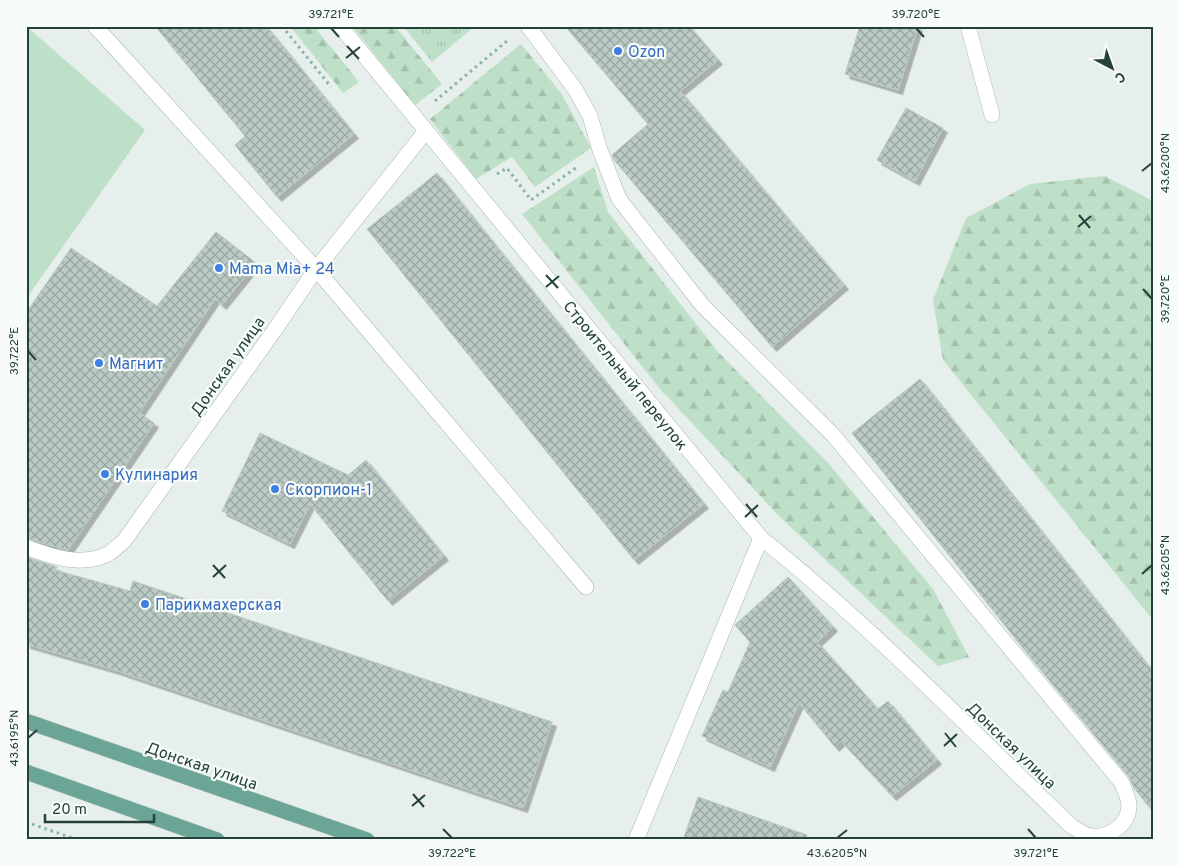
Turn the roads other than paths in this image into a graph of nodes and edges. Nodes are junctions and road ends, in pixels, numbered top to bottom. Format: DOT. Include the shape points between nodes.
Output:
graph roads {
  1 [pos="96,26"];
  2 [pos="340,26"];
  3 [pos="528,26"];
  4 [pos="968,26"];
  5 [pos="992,115"];
  6 [pos="426,131"];
  7 [pos="316,268"];
  8 [pos="761,538"];
  9 [pos="26,547"];
  10 [pos="586,587"];
  11 [pos="26,721"];
  12 [pos="26,772"];
  13 [pos="216,840"];
  14 [pos="366,840"];
  15 [pos="636,840"];
  1 -- 7 [label="street"];
  2 -- 6 [label="street, Строительный переулок"];
  3 -- 8 [label="street, Донская улица" via="576,89 590,116 619,199 702,305 834,436 1122,783 1129,804 1127,818 1107,834 1090,836 1070,826 902,662"];
  4 -- 5 [label="street"];
  6 -- 7 [label="street, Донская улица"];
  6 -- 8 [label="street, Строительный переулок"];
  7 -- 9 [label="street, Донская улица" via="124,542 108,554 87,561 70,560"];
  7 -- 10 [label="street"];
  8 -- 15 [label="street"];
  11 -- 14 [label="main road, Донская улица"];
  12 -- 13 [label="main road"];
}
